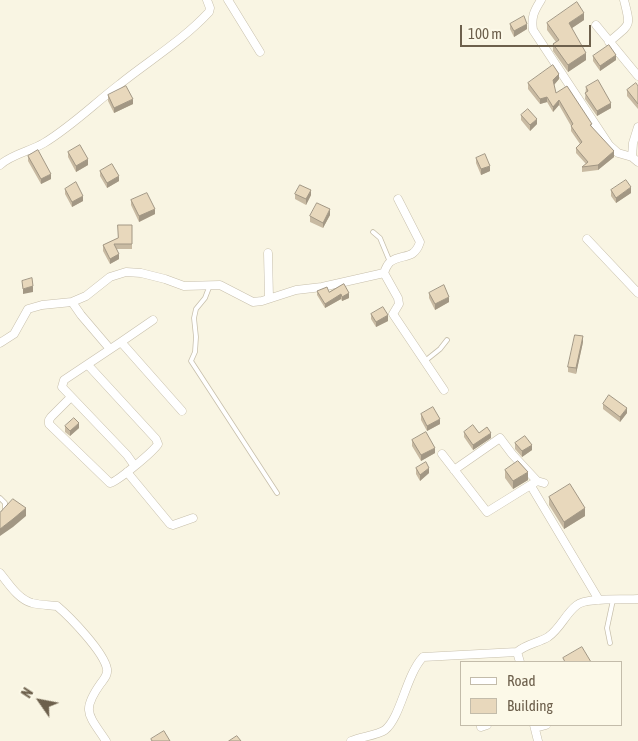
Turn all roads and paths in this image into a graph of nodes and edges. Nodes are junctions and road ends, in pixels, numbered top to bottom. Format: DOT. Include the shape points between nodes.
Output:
graph roads {
  1 [pos="207,0"];
  2 [pos="228,0"];
  3 [pos="541,0"];
  4 [pos="624,0"];
  5 [pos="596,25"];
  6 [pos="609,42"];
  7 [pos="260,52"];
  8 [pos="638,76"];
  9 [pos="638,127"];
  10 [pos="635,159"];
  11 [pos="1,162"];
  12 [pos="398,199"];
  13 [pos="373,232"];
  14 [pos="588,239"];
  15 [pos="268,253"];
  16 [pos="390,263"];
  17 [pos="384,273"];
  18 [pos="210,285"];
  19 [pos="638,293"];
  20 [pos="269,298"];
  21 [pos="72,302"];
  22 [pos="153,320"];
  23 [pos="447,340"];
  24 [pos="121,342"];
  25 [pos="0,343"];
  26 [pos="110,349"];
  27 [pos="425,361"];
  28 [pos="88,365"];
  29 [pos="444,390"];
  30 [pos="72,397"];
  31 [pos="182,411"];
  32 [pos="442,454"];
  33 [pos="134,465"];
  34 [pos="454,470"];
  35 [pos="127,472"];
  36 [pos="537,484"];
  37 [pos="277,493"];
  38 [pos="0,498"];
  39 [pos="0,516"];
  40 [pos="193,518"];
  41 [pos="0,573"];
  42 [pos="638,599"];
  43 [pos="599,600"];
  44 [pos="613,600"];
  45 [pos="610,643"];
  46 [pos="517,652"];
  47 [pos="520,661"];
  48 [pos="534,726"];
  49 [pos="106,741"];
  50 [pos="351,741"];
  51 [pos="538,741"];
  1 -- 11 [label="street" via="209,12 189,33 44,143"];
  2 -- 7 [label="street"];
  3 -- 10 [label="street" via="533,13 533,30 609,145 618,153"];
  4 -- 6 [label="street" via="630,21"];
  5 -- 6 [label="street"];
  6 -- 8 [label="street"];
  9 -- 10 [label="street" via="633,144"];
  12 -- 16 [label="street" via="420,242 413,254"];
  13 -- 16 [label="lane" via="380,238"];
  14 -- 19 [label="street"];
  15 -- 20 [label="street"];
  16 -- 17 [label="street"];
  17 -- 20 [label="street"];
  17 -- 27 [label="street" via="398,298 399,304 393,314"];
  18 -- 20 [label="street" via="220,284 253,302"];
  18 -- 21 [label="street" via="184,286 126,272 110,277 86,296"];
  18 -- 37 [label="lane" via="196,309 195,352 191,361"];
  21 -- 25 [label="street" via="28,310 14,334"];
  21 -- 26 [label="street"];
  22 -- 24 [label="street"];
  23 -- 27 [label="lane"];
  24 -- 26 [label="street"];
  24 -- 31 [label="street"];
  26 -- 28 [label="street"];
  27 -- 29 [label="street"];
  28 -- 30 [label="street" via="62,382 62,387"];
  28 -- 33 [label="street" via="156,439 155,450"];
  30 -- 33 [label="street"];
  30 -- 35 [label="street" via="51,417 49,424 110,483"];
  32 -- 34 [label="street"];
  33 -- 35 [label="street"];
  34 -- 36 [label="street" via="487,512"];
  34 -- 36 [label="street" via="500,438"];
  35 -- 40 [label="street" via="170,524"];
  36 -- 43 [label="street"];
  38 -- 39 [label="lane" via="5,503 5,511"];
  41 -- 49 [label="street" via="26,601 56,606 98,652 107,670 106,677 88,706 91,718"];
  42 -- 44 [label="street"];
  43 -- 44 [label="street"];
  43 -- 46 [label="street" via="578,604 555,631"];
  44 -- 45 [label="lane" via="607,628"];
  46 -- 47 [label="street"];
  46 -- 50 [label="street" via="423,657 416,664 385,730"];
  48 -- 51 [label="street"];
}
